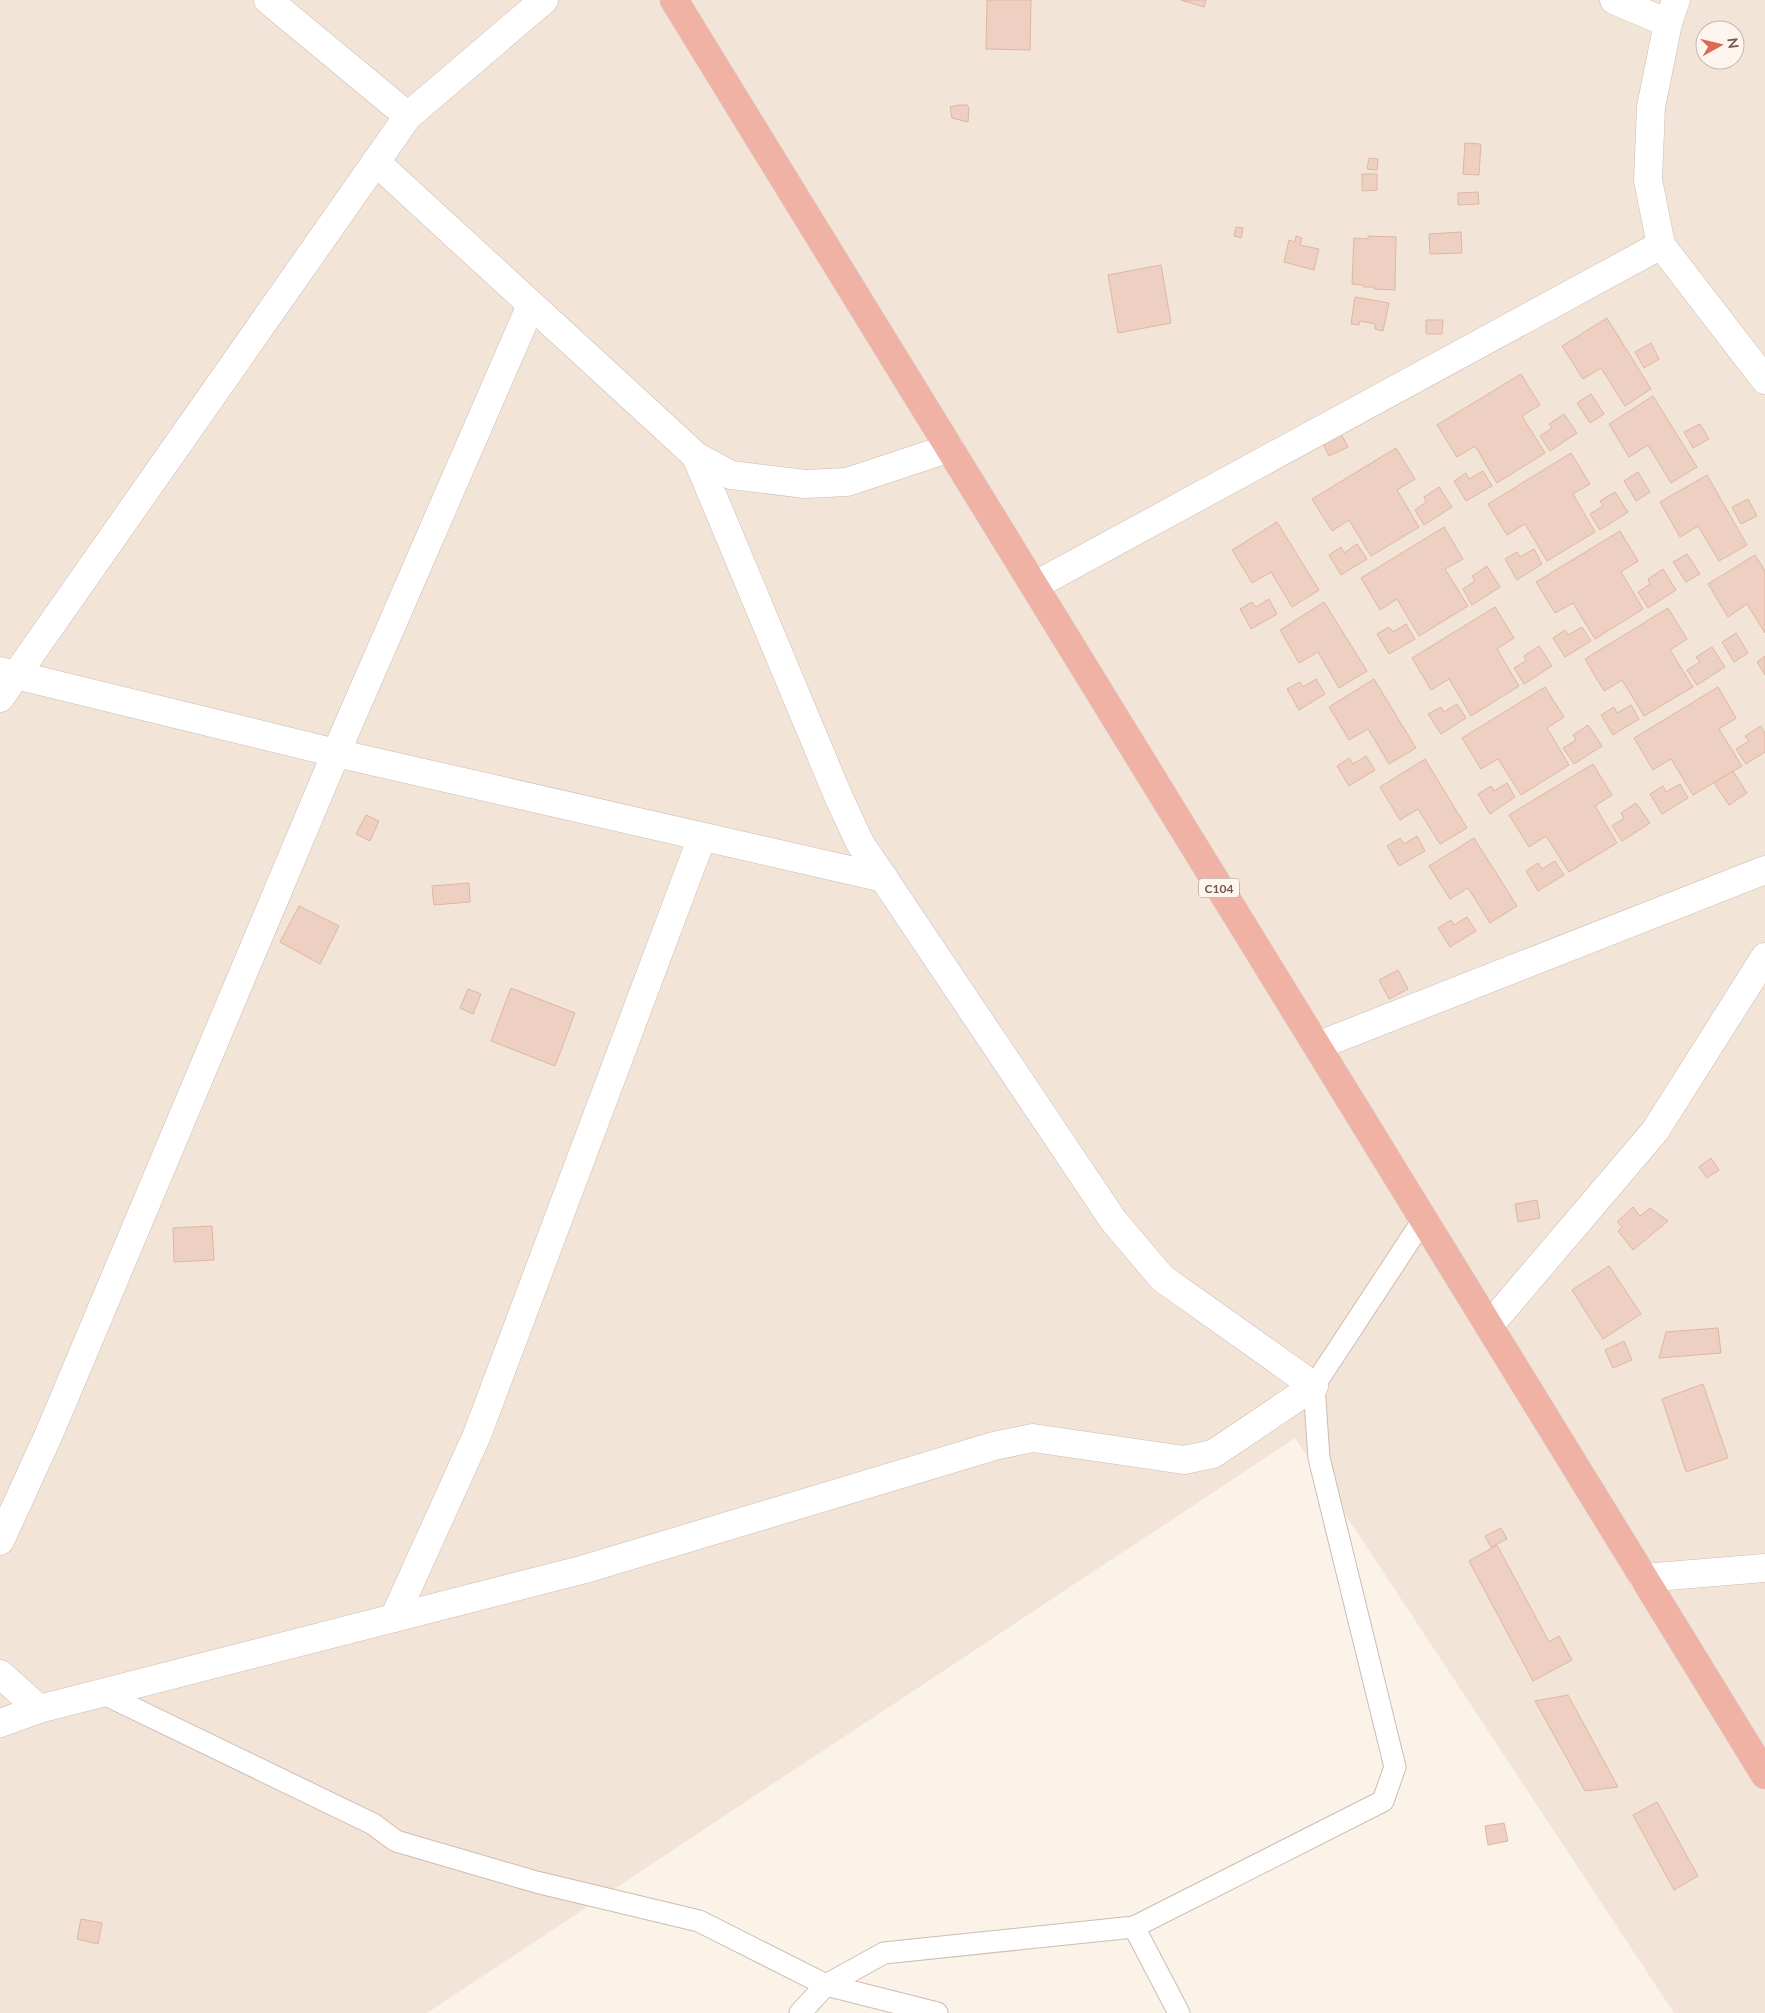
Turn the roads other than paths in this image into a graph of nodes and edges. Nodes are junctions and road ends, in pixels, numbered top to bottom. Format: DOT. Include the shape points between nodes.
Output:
graph roads {
  1 [pos="268,0"];
  2 [pos="544,0"];
  3 [pos="674,0"];
  4 [pos="1614,0"];
  5 [pos="1672,11"];
  6 [pos="408,116"];
  7 [pos="376,162"];
  8 [pos="1661,245"];
  9 [pos="531,305"];
  10 [pos="1765,380"];
  11 [pos="950,448"];
  12 [pos="696,456"];
  13 [pos="1034,586"];
  14 [pos="7,673"];
  15 [pos="0,698"];
  16 [pos="336,753"];
  17 [pos="702,837"];
  18 [pos="1765,870"];
  19 [pos="884,878"];
  20 [pos="1765,957"];
  21 [pos="1317,1046"];
  22 [pos="1424,1220"];
  23 [pos="1489,1326"];
  24 [pos="1314,1386"];
  25 [pos="0,1540"];
  26 [pos="1765,1568"];
  27 [pos="1643,1578"];
  28 [pos="394,1618"];
  29 [pos="0,1674"];
  30 [pos="102,1693"];
  31 [pos="39,1709"];
  32 [pos="0,1723"];
  33 [pos="1765,1775"];
  34 [pos="1134,1927"];
  35 [pos="826,1985"];
  36 [pos="800,2013"];
  37 [pos="937,2013"];
  38 [pos="1179,2013"];
  1 -- 6 [label="street"];
  2 -- 6 [label="street"];
  3 -- 11 [label="highway, C104"];
  4 -- 5 [label="street"];
  5 -- 8 [label="street" via="1651,107 1648,180"];
  6 -- 7 [label="street"];
  7 -- 9 [label="street"];
  7 -- 14 [label="street"];
  8 -- 10 [label="street"];
  8 -- 13 [label="street"];
  9 -- 12 [label="street"];
  9 -- 16 [label="street"];
  11 -- 12 [label="street" via="847,482 805,484 731,475"];
  11 -- 13 [label="highway, C104"];
  12 -- 19 [label="street" via="839,798 860,843"];
  13 -- 21 [label="highway, C104"];
  14 -- 15 [label="street"];
  14 -- 16 [label="street"];
  16 -- 17 [label="street"];
  16 -- 25 [label="street" via="49,1434"];
  17 -- 19 [label="street"];
  17 -- 28 [label="street" via="477,1435"];
  18 -- 21 [label="street"];
  19 -- 24 [label="street" via="1114,1220 1162,1278"];
  20 -- 23 [label="street" via="1655,1131"];
  21 -- 22 [label="highway, C104"];
  22 -- 23 [label="highway, C104"];
  22 -- 24 [label="lane"];
  23 -- 27 [label="highway, C104"];
  24 -- 28 [label="street" via="1213,1454 1184,1460 1033,1438 994,1446 585,1569"];
  24 -- 34 [label="lane" via="1319,1458 1395,1767 1383,1801"];
  26 -- 27 [label="street"];
  27 -- 33 [label="highway, C104"];
  28 -- 30 [label="street"];
  29 -- 31 [label="street"];
  30 -- 31 [label="street"];
  30 -- 35 [label="lane" via="373,1824 396,1841 536,1882 699,1920"];
  31 -- 32 [label="street"];
  34 -- 35 [label="lane" via="884,1953"];
  34 -- 38 [label="lane"];
  35 -- 36 [label="lane"];
  35 -- 37 [label="lane"];
}
